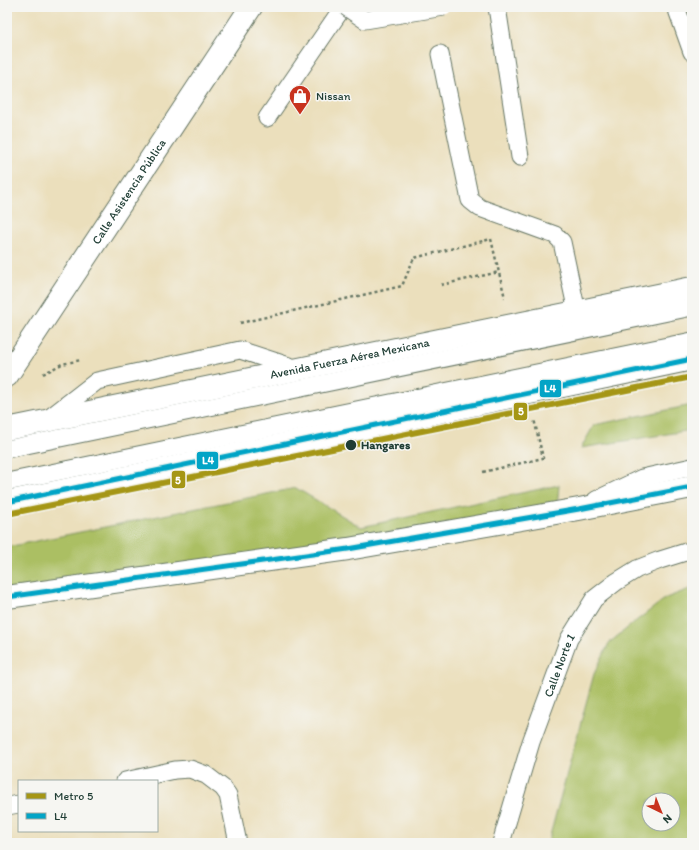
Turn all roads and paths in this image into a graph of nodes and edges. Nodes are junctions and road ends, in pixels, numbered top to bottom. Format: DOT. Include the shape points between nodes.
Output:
graph roads {
  1 [pos="250,7"];
  2 [pos="345,7"];
  3 [pos="444,7"];
  4 [pos="497,7"];
  5 [pos="676,7"];
  6 [pos="692,52"];
  7 [pos="440,54"];
  8 [pos="267,118"];
  9 [pos="520,157"];
  10 [pos="441,285"];
  11 [pos="692,288"];
  12 [pos="692,307"];
  13 [pos="577,312"];
  14 [pos="239,323"];
  15 [pos="692,341"];
  16 [pos="85,359"];
  17 [pos="692,359"];
  18 [pos="298,369"];
  19 [pos="41,375"];
  20 [pos="7,376"];
  21 [pos="527,394"];
  22 [pos="46,420"];
  23 [pos="7,429"];
  24 [pos="7,449"];
  25 [pos="692,468"];
  26 [pos="483,472"];
  27 [pos="7,482"];
  28 [pos="692,487"];
  29 [pos="7,502"];
  30 [pos="579,509"];
  31 [pos="692,550"];
  32 [pos="7,597"];
  33 [pos="130,780"];
  34 [pos="18,804"];
  35 [pos="7,806"];
  36 [pos="238,843"];
  37 [pos="501,843"];
  1 -- 20 [label="main road, Calle Asistencia Pública"];
  2 -- 3 [label="lane, bridge" via="365,20"];
  2 -- 8 [label="lane"];
  4 -- 9 [label="lane"];
  5 -- 6 [label="lane"];
  7 -- 13 [label="lane" via="470,200 480,208 555,235 562,242"];
  10 -- 14 [label="path" via="499,272 491,240 414,258 402,286"];
  11 -- 13 [label="main road, Avenida Fuerza Aérea Mexicana"];
  12 -- 24 [label="lane"];
  13 -- 18 [label="main road, Avenida Fuerza Aérea Mexicana"];
  15 -- 27 [label="lane"];
  16 -- 19 [label="path" via="62,364"];
  17 -- 21 [label="main road"];
  18 -- 22 [label="main road, Avenida Fuerza Aérea Mexicana"];
  18 -- 22 [label="lane" via="240,350 97,381"];
  21 -- 26 [label="path" via="543,458"];
  21 -- 29 [label="main road"];
  22 -- 23 [label="main road, Avenida Fuerza Aérea Mexicana"];
  25 -- 30 [label="lane" via="642,478"];
  28 -- 30 [label="main road"];
  30 -- 32 [label="main road" via="348,549"];
  31 -- 37 [label="lane, Calle Norte 1" via="637,569 594,599 569,639 531,742"];
  33 -- 36 [label="lane" via="190,769 206,775 223,788 228,796"];
  34 -- 35 [label="lane"];
}
